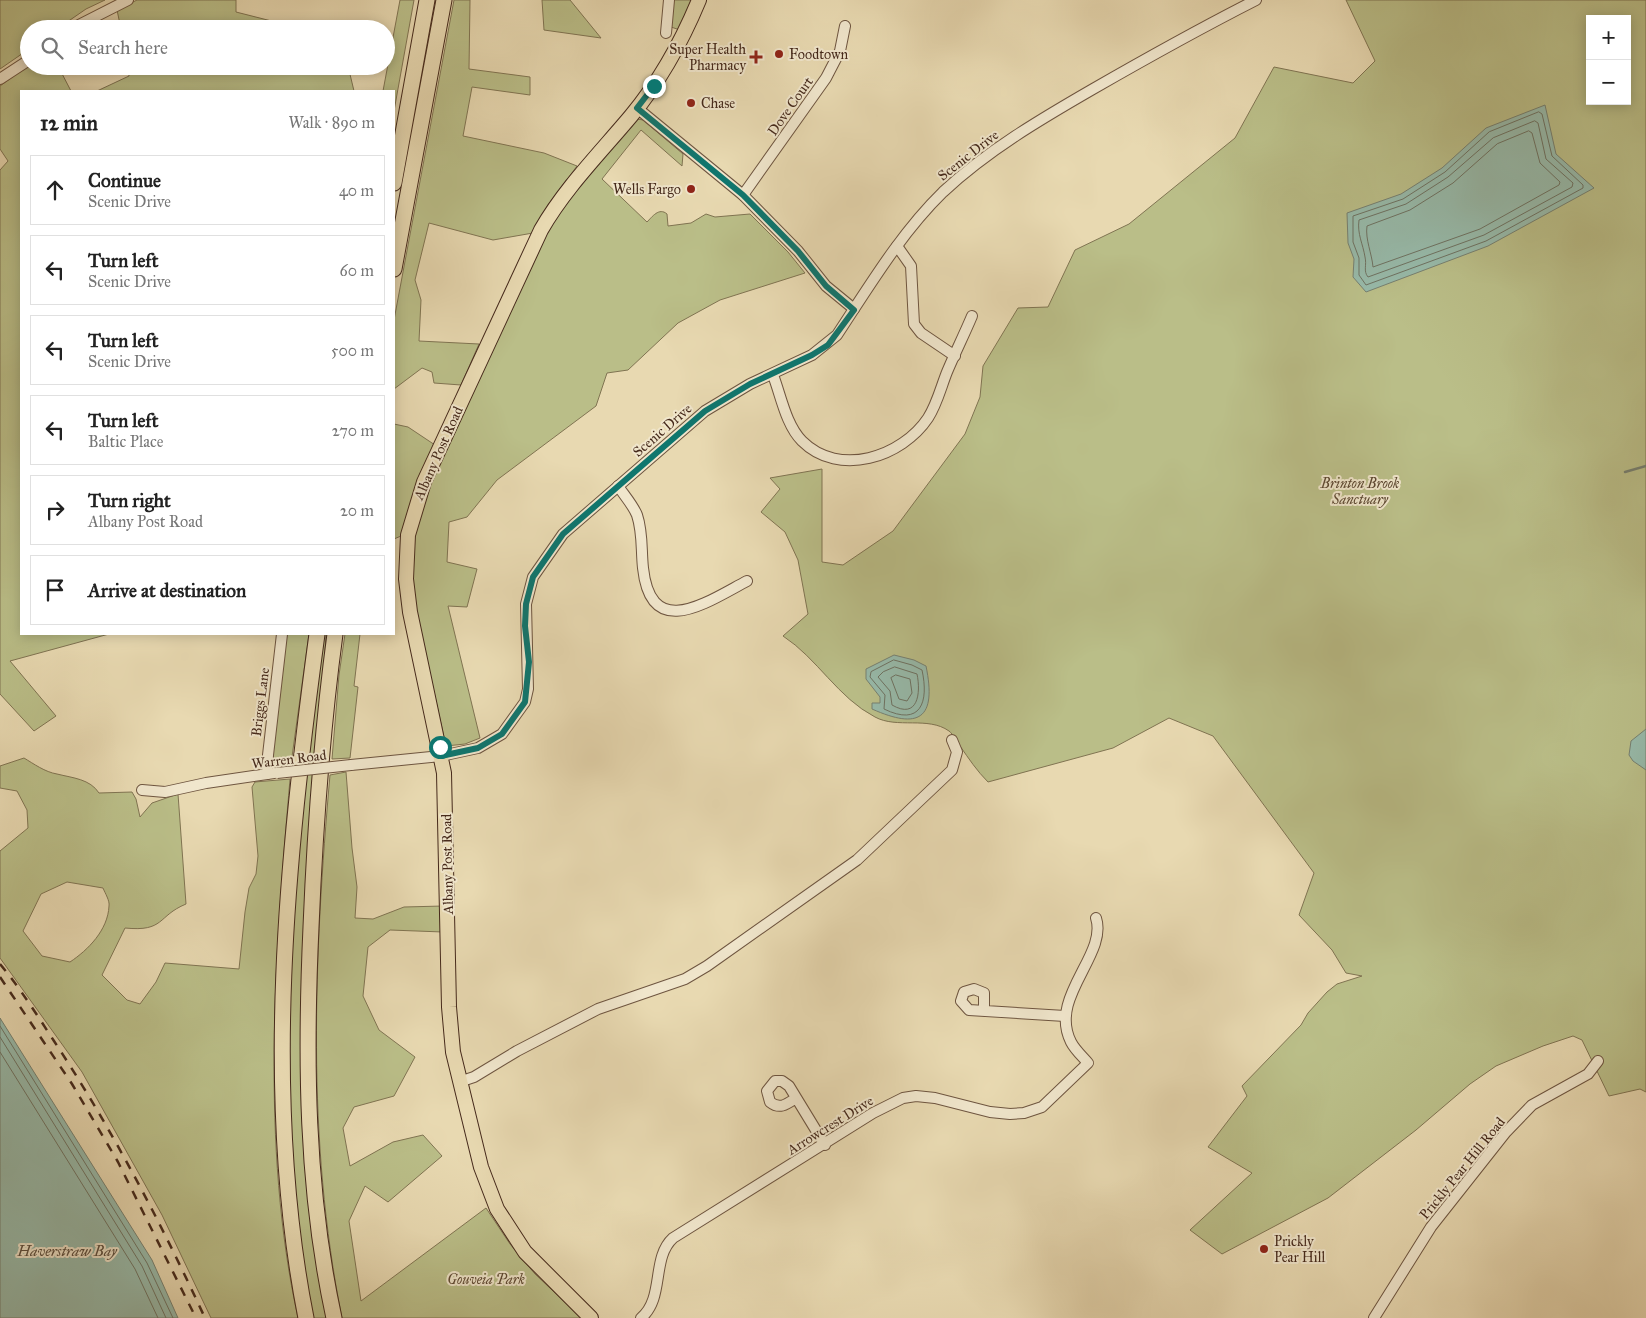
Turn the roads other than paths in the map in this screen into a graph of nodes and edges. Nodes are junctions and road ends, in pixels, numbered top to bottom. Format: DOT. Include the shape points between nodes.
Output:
graph roads {
  1 [pos="128,0"];
  2 [pos="428,0"];
  3 [pos="444,0"];
  4 [pos="669,0"];
  5 [pos="700,0"];
  6 [pos="1256,0"];
  7 [pos="89,20"];
  8 [pos="845,26"];
  9 [pos="666,33"];
  10 [pos="20,66"];
  11 [pos="0,79"];
  12 [pos="637,108"];
  13 [pos="395,178"];
  14 [pos="743,195"];
  15 [pos="897,246"];
  16 [pos="395,264"];
  17 [pos="854,310"];
  18 [pos="972,316"];
  19 [pos="955,356"];
  20 [pos="773,375"];
  21 [pos="618,486"];
  22 [pos="747,581"];
  23 [pos="282,635"];
  24 [pos="317,635"];
  25 [pos="335,635"];
  26 [pos="952,740"];
  27 [pos="441,756"];
  28 [pos="272,774"];
  29 [pos="142,790"];
  30 [pos="1096,918"];
  31 [pos="984,1010"];
  32 [pos="1065,1016"];
  33 [pos="1598,1061"];
  34 [pos="459,1082"];
  35 [pos="796,1098"];
  36 [pos="825,1145"];
  37 [pos="306,1318"];
  38 [pos="334,1318"];
  39 [pos="591,1318"];
  40 [pos="641,1318"];
  41 [pos="1374,1318"];
  1 -- 7 [label="street"];
  2 -- 13 [label="highway"];
  3 -- 16 [label="highway"];
  4 -- 9 [label="street"];
  5 -- 12 [label="main road, Albany Post Road" via="666,67"];
  6 -- 15 [label="street, Scenic Drive" via="1035,122 989,154 944,192"];
  8 -- 14 [label="street, Dove Court" via="840,51 826,78"];
  10 -- 11 [label="street"];
  12 -- 14 [label="street"];
  12 -- 27 [label="main road, Albany Post Road" via="564,195 541,230 415,507 406,555 408,599"];
  14 -- 17 [label="street" via="798,251 826,286"];
  15 -- 17 [label="street, Scenic Drive"];
  15 -- 19 [label="street" via="911,266 914,278 914,324 921,333"];
  17 -- 20 [label="street, Scenic Drive" via="828,345"];
  18 -- 19 [label="street"];
  19 -- 20 [label="street" via="928,417 914,434 884,453 852,462 824,455 801,440 790,421"];
  20 -- 21 [label="street, Scenic Drive" via="750,384 705,411"];
  21 -- 22 [label="street" via="636,512 642,531 647,593 660,608 677,612 698,606"];
  21 -- 27 [label="street, Scenic Drive" via="563,534 533,577 526,612 528,689 525,702 515,718 502,734 478,748"];
  23 -- 28 [label="street, Briggs Lane" via="268,755"];
  24 -- 37 [label="highway" via="293,850 284,1052 289,1192"];
  25 -- 38 [label="highway" via="315,849 308,1059 310,1140 317,1213"];
  26 -- 34 [label="street" via="957,752 952,770 857,860 815,892 685,979 598,1009 474,1077"];
  27 -- 28 [label="street, Warren Road, bridge"];
  27 -- 34 [label="main road, Albany Post Road" via="446,823 450,1024"];
  28 -- 29 [label="street, Warren Road" via="165,792"];
  30 -- 32 [label="street" via="1098,935 1074,987"];
  31 -- 32 [label="street"];
  32 -- 36 [label="street, Arrowcrest Drive" via="1071,1042 1088,1063 1042,1106 1010,1114 935,1098 903,1098 873,1113"];
  33 -- 41 [label="street, Prickly Pear Hill Road" via="1588,1074 1532,1106 1506,1132 1432,1227"];
  34 -- 39 [label="main road, Albany Post Road" via="486,1183 503,1220 538,1267"];
  35 -- 36 [label="street"];
  36 -- 40 [label="street, Arrowcrest Drive" via="673,1238 665,1248 654,1297"];
}
